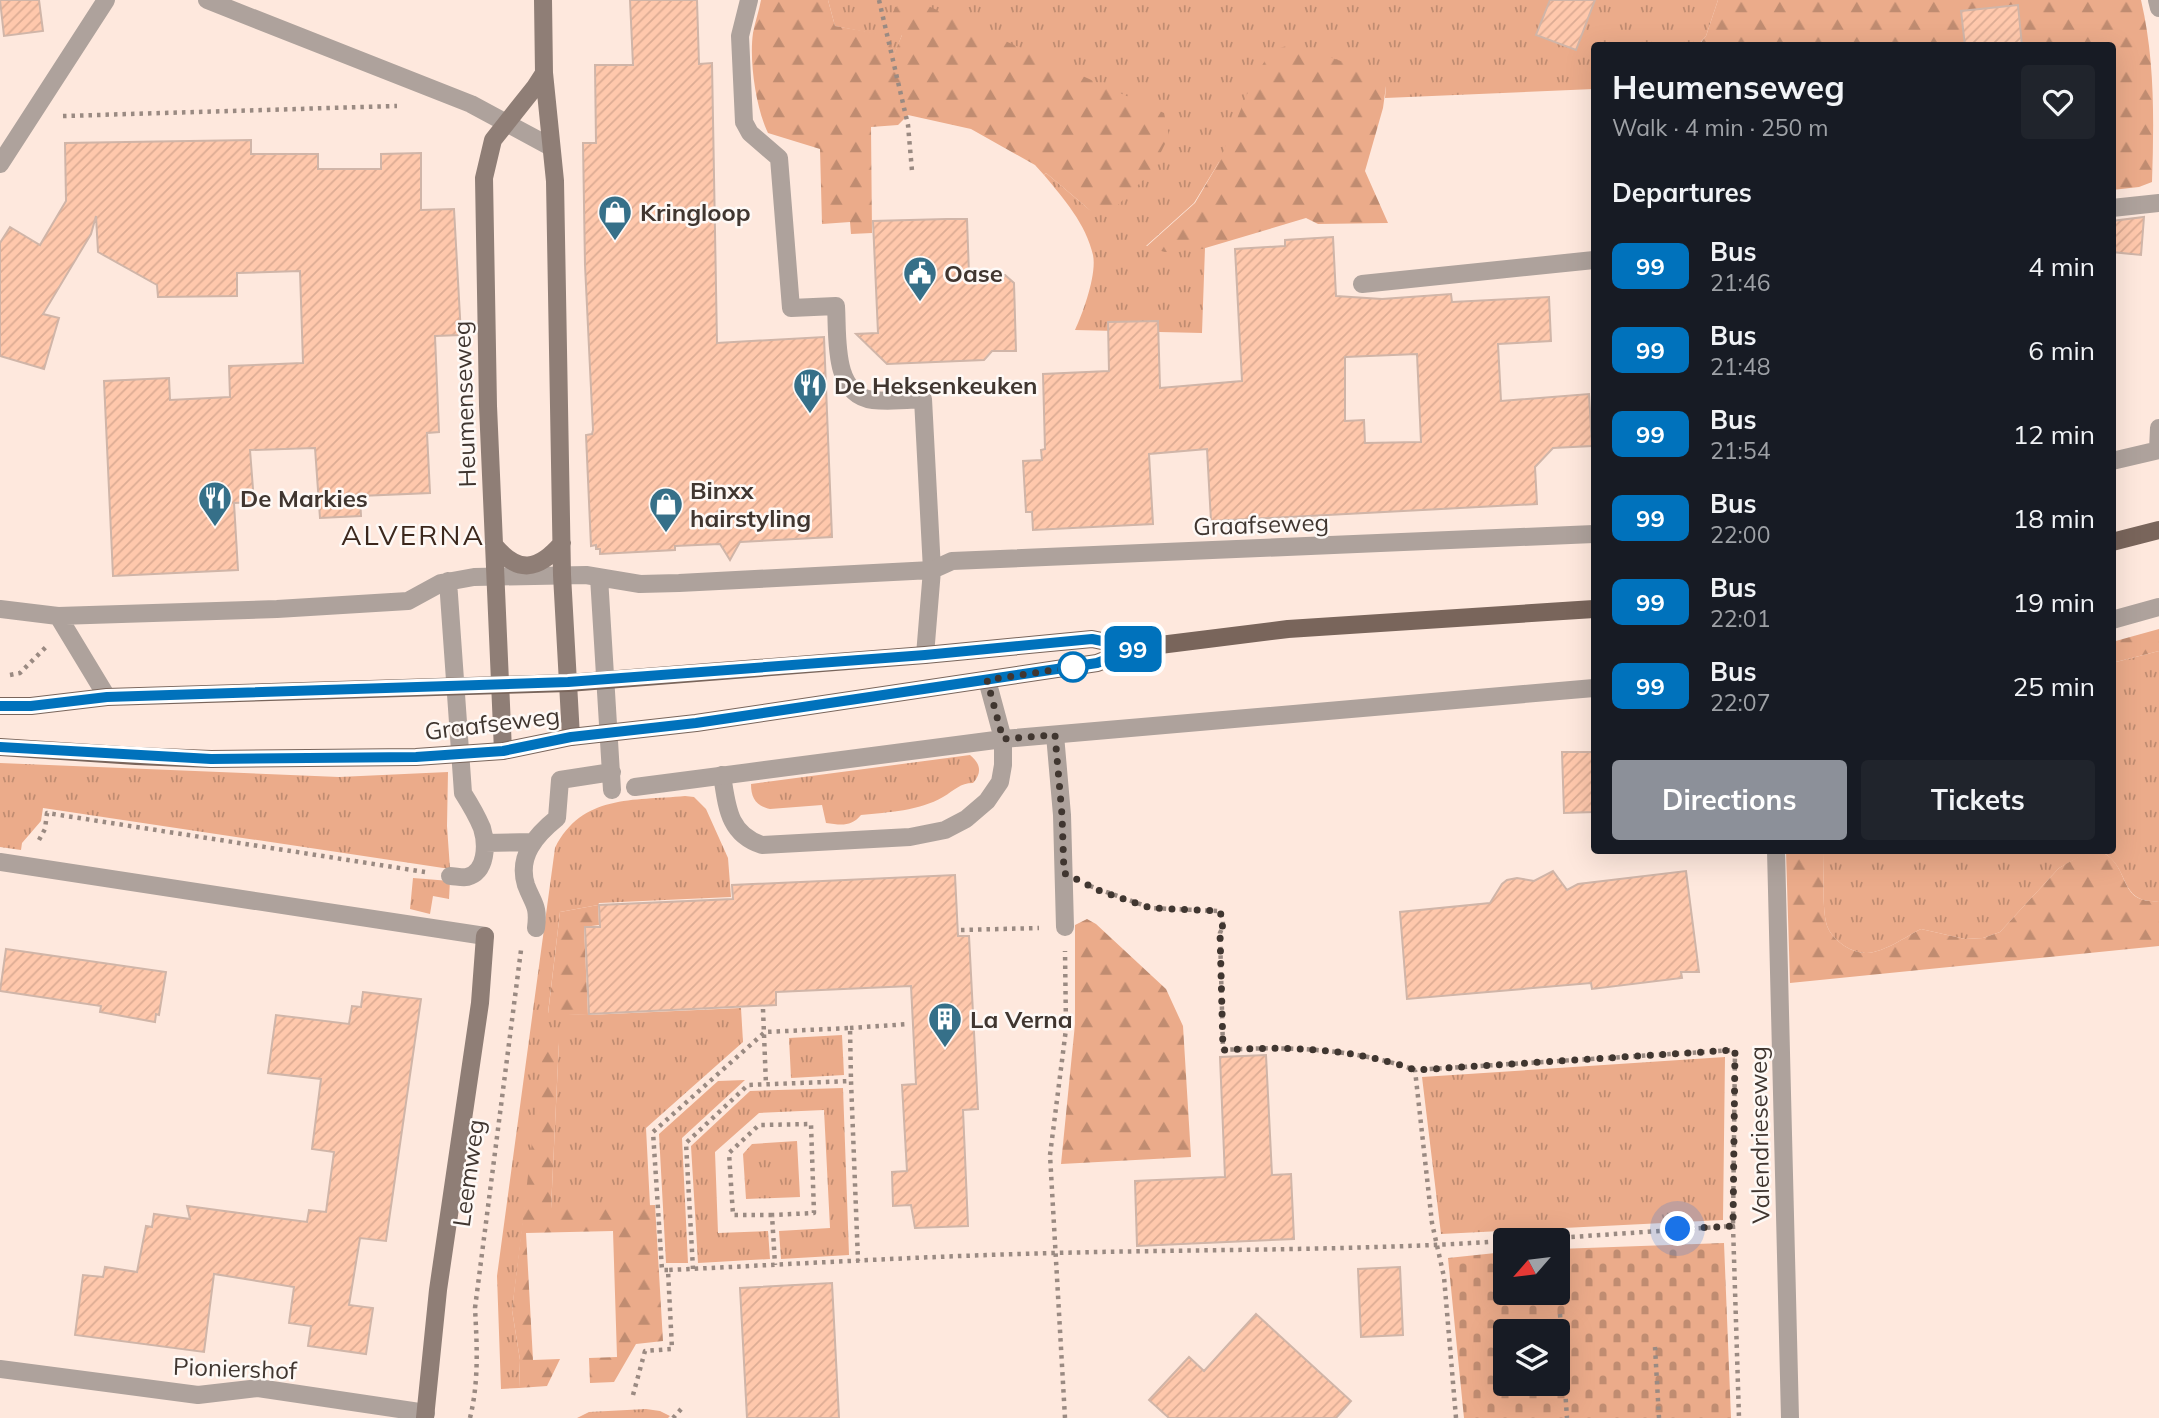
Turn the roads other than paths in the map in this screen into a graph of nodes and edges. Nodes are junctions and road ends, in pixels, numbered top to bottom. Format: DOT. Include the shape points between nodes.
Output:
graph roads {
  1 [pos="106,0"];
  2 [pos="207,0"];
  3 [pos="543,0"];
  4 [pos="749,0"];
  5 [pos="2157,0"];
  6 [pos="2159,8"];
  7 [pos="544,73"];
  8 [pos="506,122"];
  9 [pos="551,147"];
  10 [pos="0,164"];
  11 [pos="2159,203"];
  12 [pos="2116,208"];
  13 [pos="1591,260"];
  14 [pos="1362,284"];
  15 [pos="2159,428"];
  16 [pos="2159,450"];
  17 [pos="2116,460"];
  18 [pos="2159,530"];
  19 [pos="1591,534"];
  20 [pos="2116,541"];
  21 [pos="562,543"];
  22 [pos="494,545"];
  23 [pos="932,570"];
  24 [pos="562,575"];
  25 [pos="496,576"];
  26 [pos="599,577"];
  27 [pos="448,581"];
  28 [pos="2159,607"];
  29 [pos="0,609"];
  30 [pos="1591,609"];
  31 [pos="2116,619"];
  32 [pos="62,622"];
  33 [pos="1136,648"];
  34 [pos="925,655"];
  35 [pos="606,680"];
  36 [pos="987,680"];
  37 [pos="568,682"];
  38 [pos="500,686"];
  39 [pos="457,687"];
  40 [pos="1591,688"];
  41 [pos="107,697"];
  42 [pos="0,706"];
  43 [pos="610,733"];
  44 [pos="1055,735"];
  45 [pos="571,737"];
  46 [pos="1003,739"];
  47 [pos="0,747"];
  48 [pos="503,751"];
  49 [pos="460,754"];
  50 [pos="722,775"];
  51 [pos="635,787"];
  52 [pos="532,842"];
  53 [pos="485,843"];
  54 [pos="1776,854"];
  55 [pos="0,862"];
  56 [pos="450,876"];
  57 [pos="1065,927"];
  58 [pos="536,928"];
  59 [pos="0,1369"];
  60 [pos="426,1416"];
  61 [pos="1790,1418"];
  1 -- 10 [label="street"];
  2 -- 8 [label="street"];
  3 -- 7 [label="street"];
  4 -- 23 [label="street" via="740,36 744,121 750,134 779,158 791,308 836,306 842,374 859,396 923,399"];
  5 -- 6 [label="street"];
  7 -- 8 [label="street, Heumenseweg"];
  7 -- 9 [label="street"];
  8 -- 9 [label="street"];
  8 -- 22 [label="street, Heumenseweg" via="493,140 484,178"];
  9 -- 21 [label="street"];
  11 -- 12 [label="street"];
  13 -- 14 [label="street"];
  15 -- 16 [label="street"];
  16 -- 17 [label="street"];
  18 -- 20 [label="main road"];
  19 -- 23 [label="street, Graafseweg" via="952,561"];
  21 -- 22 [label="street" via="549,558 518,565"];
  21 -- 24 [label="street"];
  22 -- 25 [label="street, Heumenseweg"];
  23 -- 26 [label="street, Graafseweg" via="640,584"];
  23 -- 34 [label="street"];
  24 -- 25 [label="street, Graafseweg"];
  24 -- 26 [label="street, Graafseweg"];
  24 -- 37 [label="street"];
  25 -- 27 [label="street, Graafseweg"];
  25 -- 38 [label="street, Heumenseweg"];
  26 -- 35 [label="street"];
  27 -- 32 [label="street, Graafseweg" via="408,601"];
  27 -- 39 [label="street"];
  28 -- 31 [label="street"];
  29 -- 32 [label="street, Graafseweg"];
  30 -- 33 [label="main road, Graafseweg" via="1300,628"];
  32 -- 41 [label="street"];
  33 -- 34 [label="main road, Graafseweg" via="1092,639"];
  33 -- 36 [label="main road, Graafseweg" via="1097,663"];
  34 -- 35 [label="main road, Graafseweg"];
  35 -- 37 [label="main road, Graafseweg"];
  35 -- 43 [label="street"];
  36 -- 43 [label="main road, Graafseweg"];
  36 -- 46 [label="street"];
  37 -- 38 [label="main road, Graafseweg"];
  37 -- 45 [label="street"];
  38 -- 39 [label="main road, Graafseweg"];
  38 -- 48 [label="street, Heumenseweg"];
  39 -- 41 [label="main road, Graafseweg"];
  39 -- 49 [label="street"];
  40 -- 44 [label="street"];
  41 -- 42 [label="main road, Graafseweg"];
  43 -- 45 [label="main road, Graafseweg"];
  43 -- 52 [label="street" via="612,781 560,780 557,818"];
  44 -- 46 [label="street"];
  44 -- 57 [label="street"];
  45 -- 48 [label="main road, Graafseweg"];
  46 -- 50 [label="street"];
  46 -- 50 [label="street" via="1000,782 987,801 945,830 910,837 762,845 748,840 737,828"];
  47 -- 49 [label="main road, Graafseweg" via="211,759"];
  48 -- 49 [label="main road, Graafseweg"];
  49 -- 53 [label="street" via="463,793"];
  50 -- 51 [label="street"];
  52 -- 53 [label="street"];
  52 -- 58 [label="street" via="524,873 536,902"];
  53 -- 56 [label="street" via="475,873"];
  54 -- 61 [label="street, Valendrieseweg"];
  55 -- 60 [label="street, Leemweg" via="485,936"];
  59 -- 60 [label="street, Pioniershof" via="198,1395 258,1388"];
}
